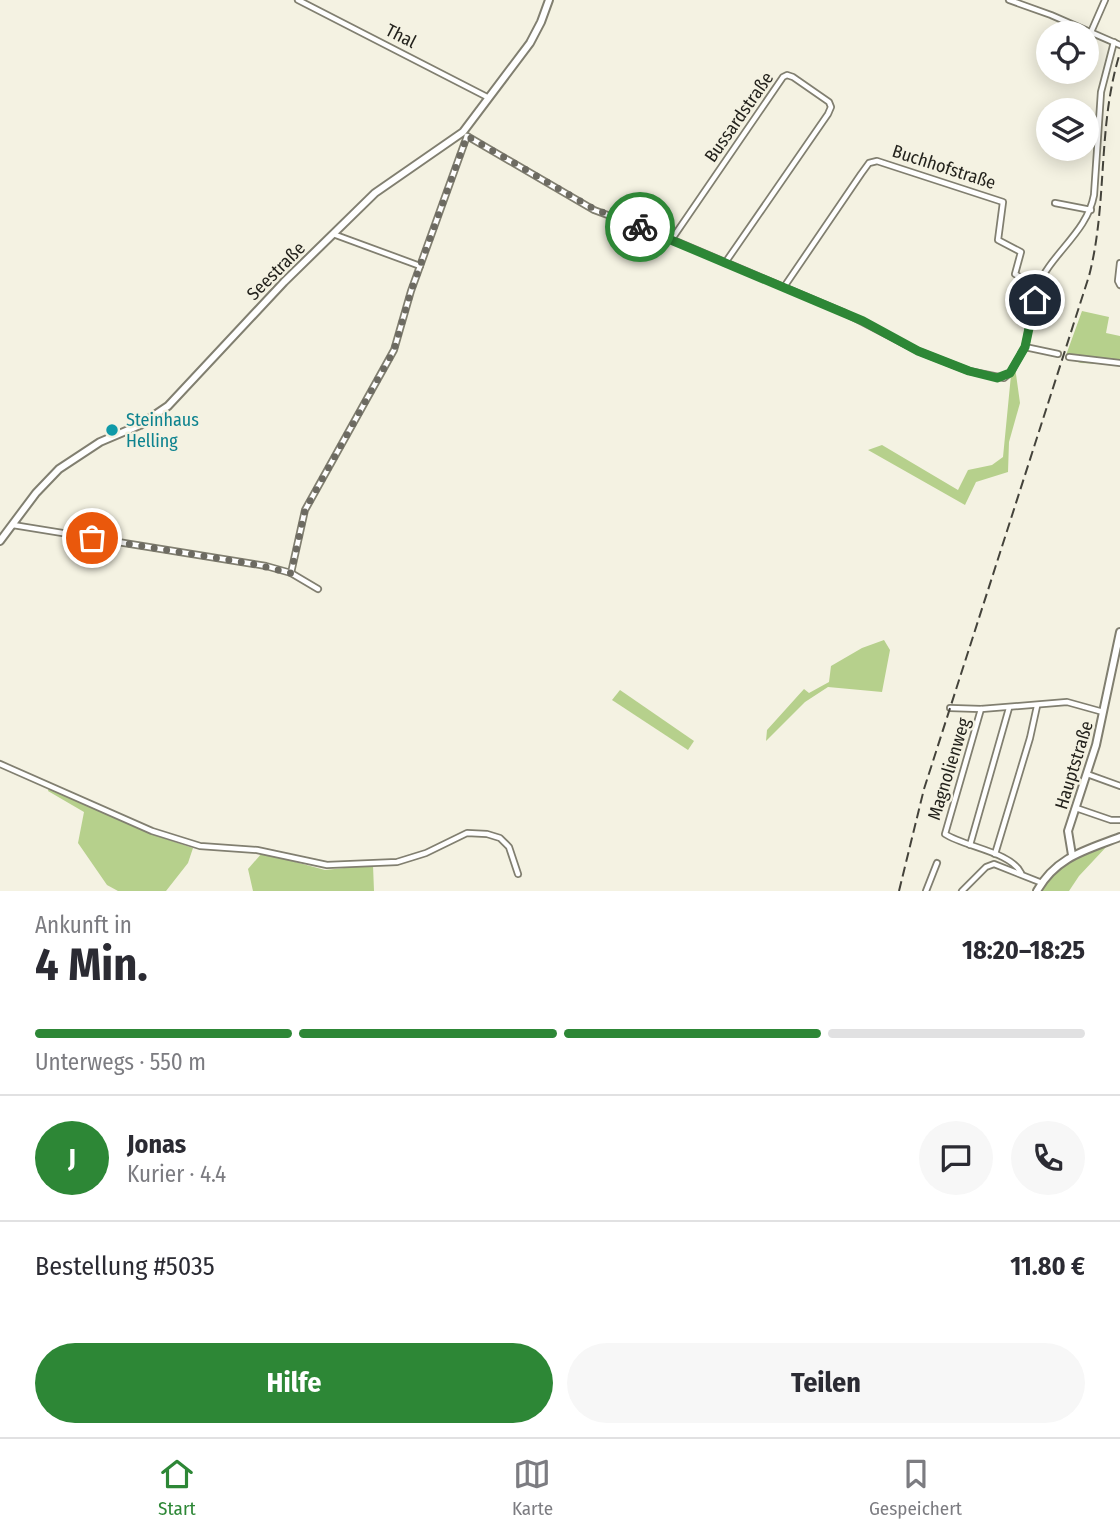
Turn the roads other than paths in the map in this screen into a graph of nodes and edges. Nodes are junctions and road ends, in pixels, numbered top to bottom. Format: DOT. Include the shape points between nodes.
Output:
graph roads {
  1 [pos="298,0"];
  2 [pos="549,0"];
  3 [pos="1010,0"];
  4 [pos="1105,0"];
  5 [pos="1063,21"];
  6 [pos="1096,21"];
  7 [pos="1099,35"];
  8 [pos="1114,42"];
  9 [pos="1120,45"];
  10 [pos="490,98"];
  11 [pos="465,134"];
  12 [pos="1055,203"];
  13 [pos="1091,210"];
  14 [pos="333,234"];
  15 [pos="672,239"];
  16 [pos="726,263"];
  17 [pos="1120,263"];
  18 [pos="420,266"];
  19 [pos="1120,285"];
  20 [pos="784,287"];
  21 [pos="1037,288"];
  22 [pos="1025,347"];
  23 [pos="1058,354"];
  24 [pos="1069,357"];
  25 [pos="1120,363"];
  26 [pos="12,524"];
  27 [pos="0,541"];
  28 [pos="291,573"];
  29 [pos="318,589"];
  30 [pos="1120,632"];
  31 [pos="1037,706"];
  32 [pos="950,708"];
  33 [pos="1009,708"];
  34 [pos="981,709"];
  35 [pos="1104,712"];
  36 [pos="0,764"];
  37 [pos="1087,774"];
  38 [pos="1120,786"];
  39 [pos="1076,808"];
  40 [pos="1120,820"];
  41 [pos="1120,837"];
  42 [pos="970,845"];
  43 [pos="995,854"];
  44 [pos="1072,855"];
  45 [pos="937,863"];
  46 [pos="518,873"];
  47 [pos="1021,873"];
  48 [pos="1042,883"];
  49 [pos="926,891"];
  50 [pos="962,891"];
  51 [pos="1037,891"];
  1 -- 10 [label="street, Thal"];
  2 -- 10 [label="street, Seestraße" via="530,43"];
  3 -- 5 [label="street"];
  4 -- 6 [label="street"];
  7 -- 8 [label="street"];
  8 -- 9 [label="street"];
  8 -- 13 [label="street" via="1102,85"];
  10 -- 11 [label="street, Seestraße"];
  11 -- 14 [label="street, Seestraße" via="391,180"];
  11 -- 15 [label="street" via="594,209"];
  11 -- 18 [label="street"];
  12 -- 13 [label="street"];
  13 -- 21 [label="street"];
  14 -- 18 [label="street"];
  14 -- 26 [label="street, Seestraße" via="168,406 59,469"];
  15 -- 16 [label="street"];
  15 -- 16 [label="street, Bussardstraße" via="783,77 793,77 831,107"];
  16 -- 20 [label="street"];
  17 -- 19 [label="street"];
  18 -- 28 [label="street" via="394,350 305,510"];
  20 -- 21 [label="street, Buchhofstraße" via="869,163 877,161 1003,202 998,240 1021,252 1015,274"];
  20 -- 22 [label="street" via="918,351 984,375 1007,376"];
  21 -- 22 [label="street"];
  22 -- 23 [label="street"];
  24 -- 25 [label="street"];
  26 -- 27 [label="street, Seestraße"];
  26 -- 28 [label="street"];
  28 -- 29 [label="street"];
  30 -- 35 [label="street, Hauptstraße"];
  31 -- 33 [label="street, Magnolienweg"];
  31 -- 35 [label="street, Magnolienweg" via="1073,702"];
  31 -- 43 [label="street"];
  32 -- 34 [label="street, Magnolienweg"];
  33 -- 34 [label="street, Magnolienweg"];
  33 -- 42 [label="street"];
  34 -- 42 [label="street, Magnolienweg" via="945,832"];
  35 -- 37 [label="street, Hauptstraße"];
  36 -- 46 [label="street" via="152,831 200,846 257,850 327,865 397,862 467,833 500,838 509,847"];
  37 -- 38 [label="street"];
  37 -- 39 [label="street, Hauptstraße"];
  39 -- 40 [label="street"];
  39 -- 44 [label="street, Hauptstraße" via="1068,835"];
  41 -- 44 [label="street"];
  42 -- 43 [label="street, Magnolienweg"];
  43 -- 47 [label="street, Magnolienweg"];
  44 -- 48 [label="street"];
  45 -- 49 [label="street"];
  47 -- 48 [label="street"];
  47 -- 50 [label="street" via="989,865"];
  48 -- 51 [label="street"];
}
